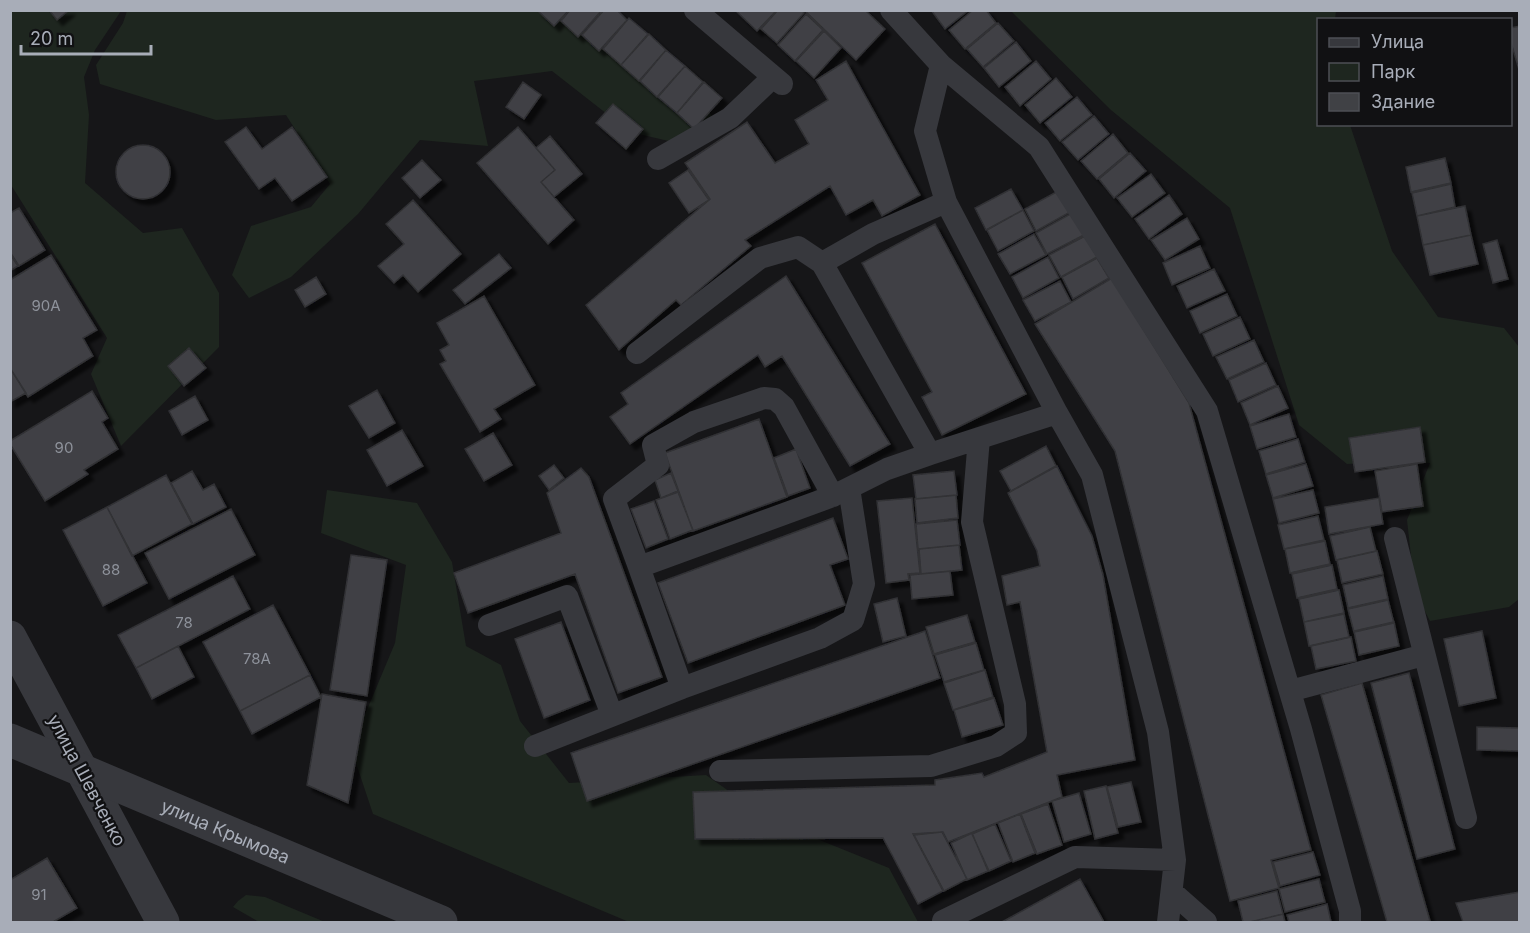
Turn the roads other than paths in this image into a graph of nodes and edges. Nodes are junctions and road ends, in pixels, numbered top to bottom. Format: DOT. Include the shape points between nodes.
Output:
graph roads {
  1 [pos="695,10"];
  2 [pos="891,10"];
  3 [pos="941,65"];
  4 [pos="658,159"];
  5 [pos="946,202"];
  6 [pos="822,263"];
  7 [pos="637,353"];
  8 [pos="1057,413"];
  9 [pos="979,438"];
  10 [pos="930,454"];
  11 [pos="841,492"];
  12 [pos="1395,538"];
  13 [pos="639,567"];
  14 [pos="489,625"];
  15 [pos="10,637"];
  16 [pos="1424,655"];
  17 [pos="682,688"];
  18 [pos="1290,691"];
  19 [pos="612,715"];
  20 [pos="10,740"];
  21 [pos="535,746"];
  22 [pos="82,771"];
  23 [pos="720,771"];
  24 [pos="1466,818"];
  25 [pos="1175,860"];
  26 [pos="1172,892"];
  27 [pos="943,921"];
  28 [pos="163,922"];
  29 [pos="441,922"];
  30 [pos="1168,922"];
  31 [pos="1206,922"];
  32 [pos="1350,922"];
  1 -- 4 [label="lane" via="777,80 730,118"];
  2 -- 3 [label="lane"];
  3 -- 5 [label="lane" via="925,131"];
  3 -- 18 [label="lane" via="1039,147 1207,411"];
  5 -- 6 [label="lane" via="873,234"];
  5 -- 8 [label="lane"];
  6 -- 7 [label="lane" via="798,247 760,258"];
  6 -- 10 [label="lane"];
  8 -- 9 [label="lane"];
  8 -- 25 [label="lane" via="1092,476 1158,732"];
  9 -- 10 [label="lane"];
  9 -- 23 [label="lane" via="972,522 1015,704 1016,733 996,746 931,766"];
  10 -- 11 [label="lane" via="887,469"];
  11 -- 13 [label="lane"];
  11 -- 13 [label="lane" via="775,399 764,398 694,422 653,445 658,465 614,499"];
  11 -- 17 [label="lane" via="864,584 853,620 820,638"];
  12 -- 16 [label="lane"];
  13 -- 17 [label="lane"];
  14 -- 19 [label="lane" via="567,596"];
  15 -- 22 [label="street, улица Шевченко"];
  16 -- 18 [label="lane"];
  16 -- 24 [label="lane"];
  17 -- 19 [label="lane"];
  18 -- 32 [label="lane"];
  19 -- 21 [label="lane"];
  20 -- 22 [label="street, улица Крымова"];
  22 -- 28 [label="street, улица Шевченко"];
  22 -- 29 [label="street, улица Крымова"];
  25 -- 26 [label="lane"];
  25 -- 27 [label="lane" via="1075,857"];
  26 -- 30 [label="lane"];
  26 -- 31 [label="lane"];
}
